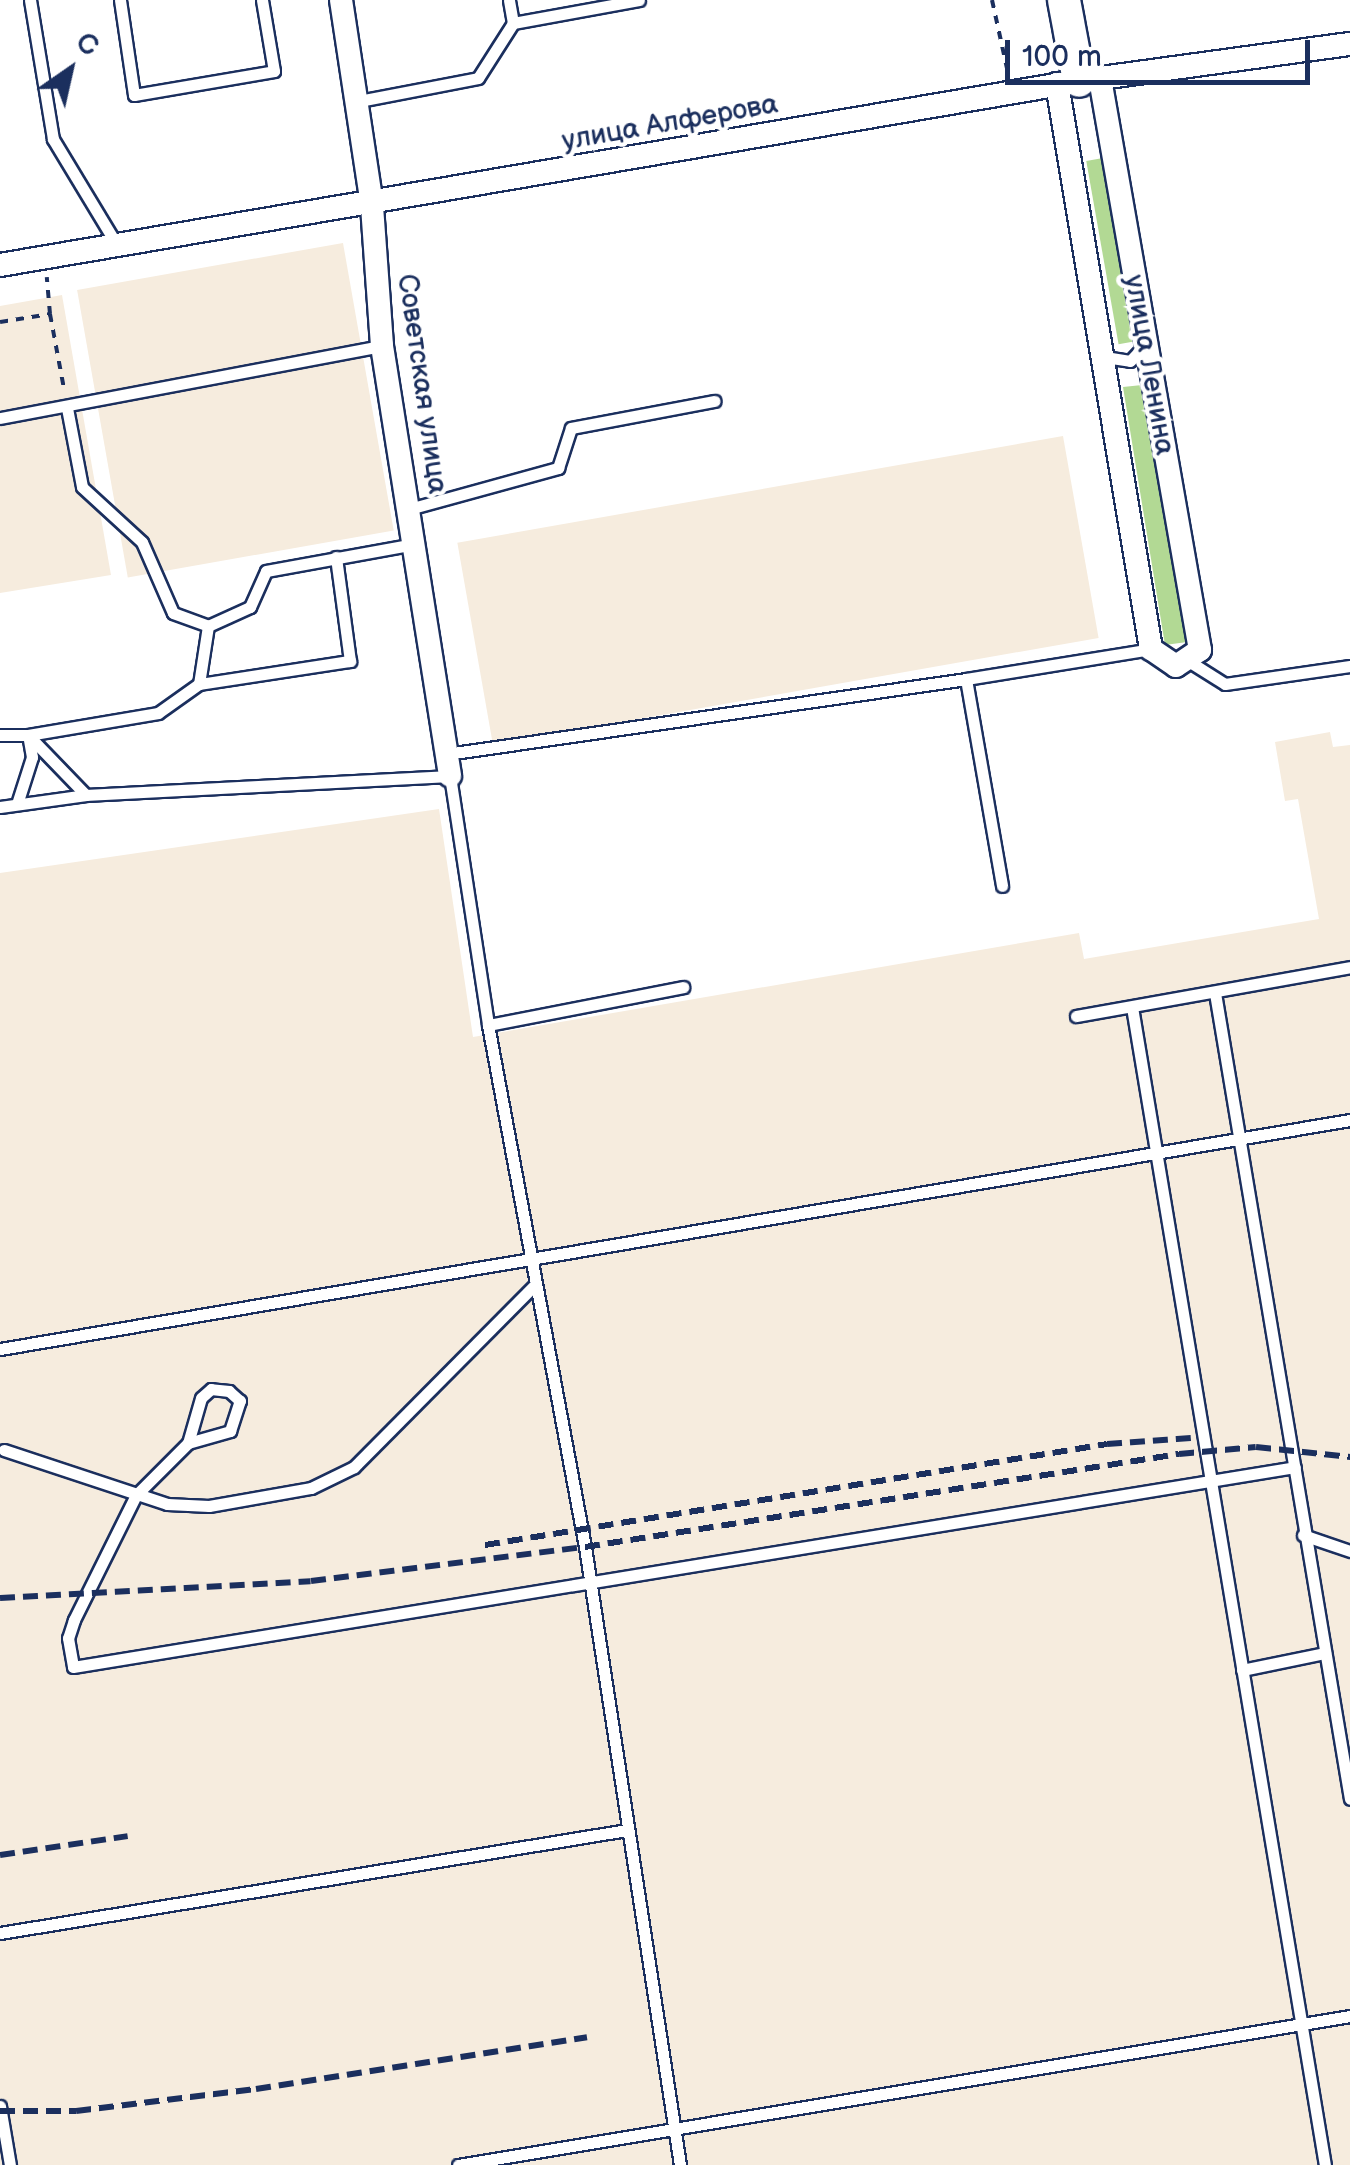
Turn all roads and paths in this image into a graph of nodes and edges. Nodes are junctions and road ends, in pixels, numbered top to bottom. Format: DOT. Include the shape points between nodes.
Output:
graph roads {
  1 [pos="30,0"];
  2 [pos="120,0"];
  3 [pos="262,0"];
  4 [pos="341,0"];
  5 [pos="509,0"];
  6 [pos="639,0"];
  7 [pos="992,0"];
  8 [pos="1064,0"];
  9 [pos="513,23"];
  10 [pos="1350,44"];
  11 [pos="1079,81"];
  12 [pos="1013,94"];
  13 [pos="359,101"];
  14 [pos="372,206"];
  15 [pos="117,245"];
  16 [pos="45,257"];
  17 [pos="0,265"];
  18 [pos="50,314"];
  19 [pos="0,322"];
  20 [pos="1145,345"];
  21 [pos="382,346"];
  22 [pos="1102,354"];
  23 [pos="714,401"];
  24 [pos="67,408"];
  25 [pos="0,418"];
  26 [pos="409,509"];
  27 [pos="414,544"];
  28 [pos="336,557"];
  29 [pos="208,626"];
  30 [pos="1151,649"];
  31 [pos="1195,656"];
  32 [pos="1350,666"];
  33 [pos="966,679"];
  34 [pos="198,684"];
  35 [pos="0,735"];
  36 [pos="28,735"];
  37 [pos="448,765"];
  38 [pos="86,795"];
  39 [pos="17,804"];
  40 [pos="0,807"];
  41 [pos="1002,886"];
  42 [pos="1350,967"];
  43 [pos="683,987"];
  44 [pos="1215,992"];
  45 [pos="1132,1007"];
  46 [pos="1076,1016"];
  47 [pos="488,1024"];
  48 [pos="1350,1120"];
  49 [pos="1242,1136"];
  50 [pos="1152,1151"];
  51 [pos="530,1257"];
  52 [pos="535,1285"];
  53 [pos="0,1349"];
  54 [pos="188,1443"];
  55 [pos="4,1450"];
  56 [pos="1295,1466"];
  57 [pos="1211,1480"];
  58 [pos="136,1495"];
  59 [pos="1304,1534"];
  60 [pos="1350,1551"];
  61 [pos="589,1579"];
  62 [pos="1325,1653"];
  63 [pos="1242,1670"];
  64 [pos="1350,1800"];
  65 [pos="627,1830"];
  66 [pos="0,1933"];
  67 [pos="1350,2016"];
  68 [pos="1304,2024"];
  69 [pos="0,2106"];
  70 [pos="673,2127"];
  71 [pos="10,2165"];
  72 [pos="458,2165"];
  73 [pos="680,2165"];
  74 [pos="1325,2165"];
  1 -- 15 [label="lane" via="54,138"];
  2 -- 3 [label="lane" via="134,95 274,71"];
  4 -- 13 [label="street, Советская улица"];
  5 -- 9 [label="lane"];
  6 -- 9 [label="lane"];
  7 -- 12 [label="path"];
  8 -- 11 [label="street, улица Ленина"];
  9 -- 13 [label="lane" via="478,78"];
  10 -- 11 [label="street, улица Алферова"];
  11 -- 12 [label="street, улица Алферова"];
  11 -- 20 [label="street, улица Ленина"];
  11 -- 22 [label="street"];
  12 -- 14 [label="street, улица Алферова"];
  13 -- 14 [label="street, Советская улица"];
  14 -- 15 [label="street, улица Алферова"];
  14 -- 21 [label="street, Советская улица"];
  15 -- 16 [label="street, улица Алферова"];
  16 -- 17 [label="street, улица Алферова"];
  16 -- 18 [label="path"];
  18 -- 19 [label="path"];
  18 -- 24 [label="path"];
  20 -- 22 [label="lane" via="1130,361 1110,362"];
  20 -- 31 [label="street, улица Ленина"];
  21 -- 24 [label="lane"];
  21 -- 26 [label="street, Советская улица"];
  22 -- 30 [label="street"];
  23 -- 26 [label="lane" via="571,428 558,468"];
  24 -- 25 [label="lane"];
  24 -- 29 [label="lane" via="82,487 142,542 173,613"];
  26 -- 27 [label="street, Советская улица"];
  27 -- 28 [label="lane"];
  27 -- 37 [label="street, Советская улица"];
  28 -- 29 [label="lane" via="266,571 250,607"];
  28 -- 34 [label="lane" via="350,661"];
  29 -- 34 [label="lane"];
  30 -- 31 [label="street" via="1176,666"];
  30 -- 33 [label="lane"];
  31 -- 32 [label="lane" via="1225,684"];
  33 -- 37 [label="lane"];
  33 -- 41 [label="lane"];
  34 -- 36 [label="lane" via="158,713"];
  35 -- 36 [label="lane"];
  36 -- 38 [label="lane"];
  36 -- 39 [label="lane" via="32,757"];
  37 -- 38 [label="lane"];
  37 -- 47 [label="lane"];
  38 -- 39 [label="lane"];
  39 -- 40 [label="lane"];
  42 -- 44 [label="lane"];
  43 -- 47 [label="lane"];
  44 -- 45 [label="lane"];
  44 -- 49 [label="lane"];
  45 -- 46 [label="lane"];
  45 -- 50 [label="lane"];
  47 -- 51 [label="lane"];
  48 -- 49 [label="lane"];
  49 -- 50 [label="lane"];
  49 -- 56 [label="lane"];
  50 -- 51 [label="lane"];
  50 -- 57 [label="lane"];
  51 -- 52 [label="lane"];
  51 -- 53 [label="lane"];
  52 -- 58 [label="lane" via="354,1467 311,1488 209,1506"];
  52 -- 61 [label="lane"];
  54 -- 54 [label="lane" via="201,1398 211,1389 229,1391 240,1401 230,1431"];
  54 -- 58 [label="lane"];
  55 -- 58 [label="lane"];
  56 -- 57 [label="lane"];
  56 -- 59 [label="lane"];
  57 -- 61 [label="lane"];
  57 -- 63 [label="lane"];
  58 -- 61 [label="lane" via="74,1620 68,1638 74,1667"];
  59 -- 60 [label="lane"];
  59 -- 62 [label="lane"];
  61 -- 65 [label="lane"];
  62 -- 63 [label="lane"];
  62 -- 64 [label="lane"];
  63 -- 68 [label="lane"];
  65 -- 66 [label="lane"];
  65 -- 70 [label="lane"];
  67 -- 68 [label="lane"];
  68 -- 70 [label="lane"];
  68 -- 74 [label="lane"];
  69 -- 71 [label="lane"];
  70 -- 72 [label="lane"];
  70 -- 73 [label="lane"];
}
